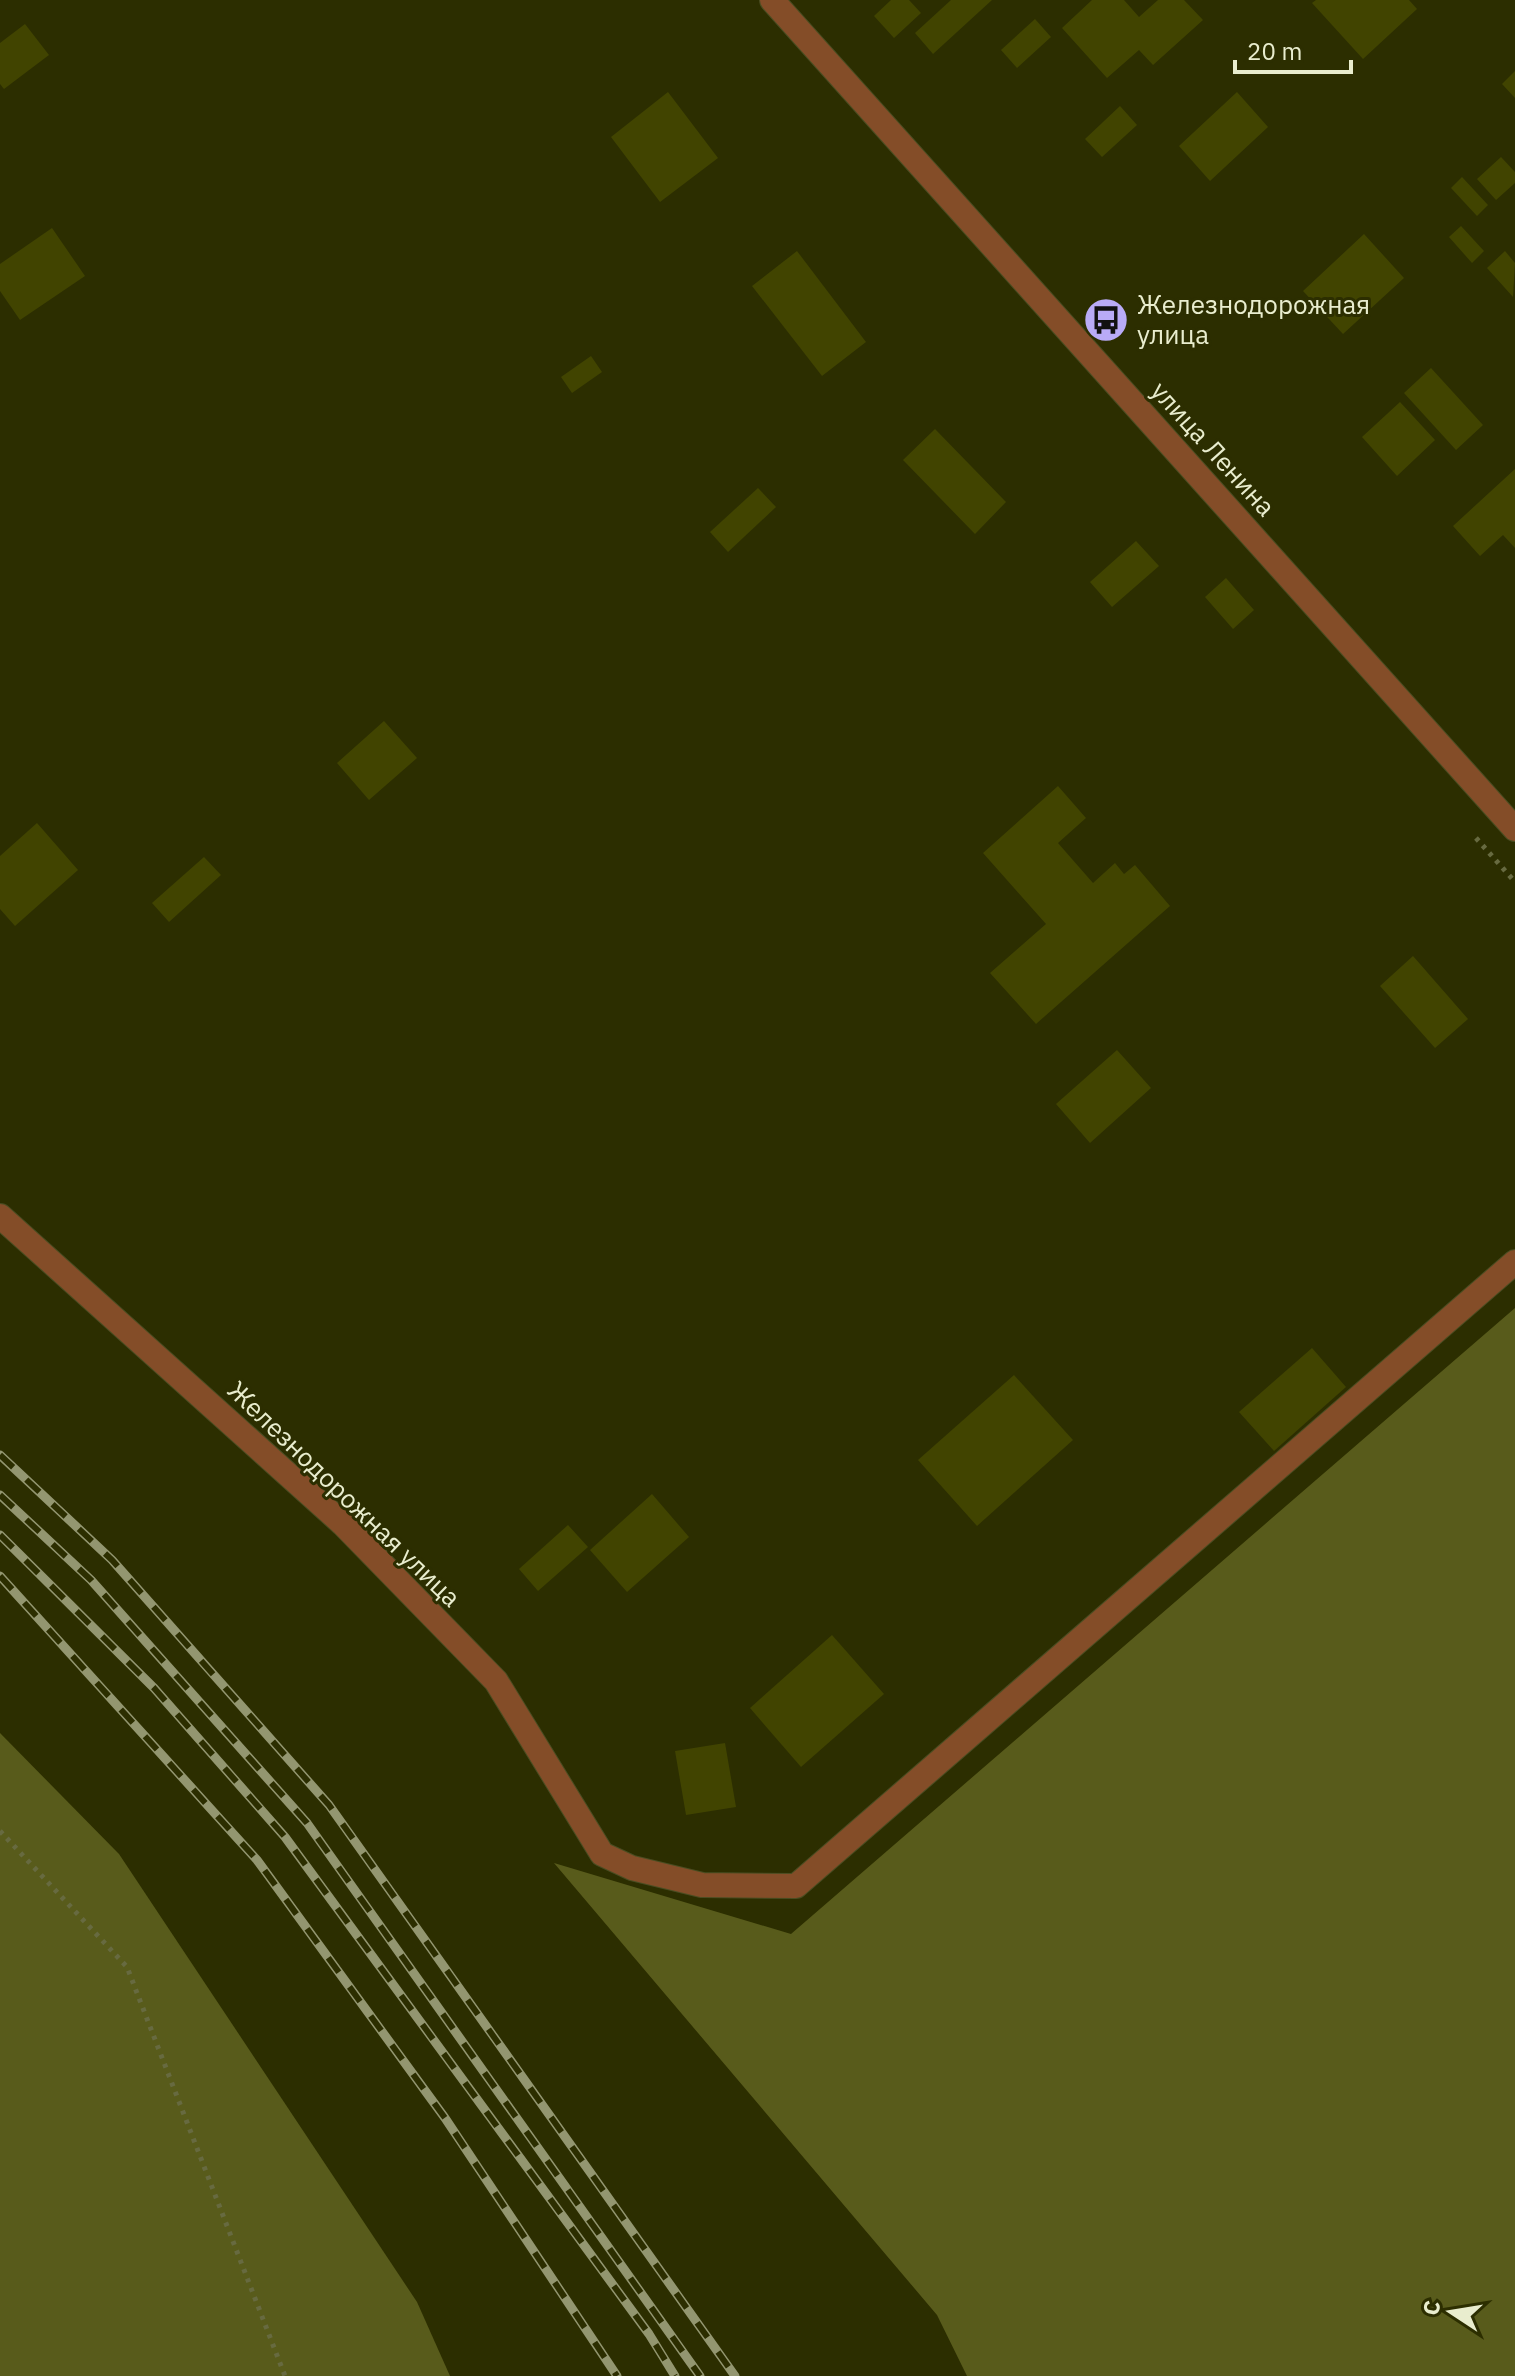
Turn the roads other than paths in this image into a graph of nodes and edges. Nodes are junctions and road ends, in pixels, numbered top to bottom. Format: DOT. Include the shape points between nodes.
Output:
graph roads {
  1 [pos="772,0"];
  2 [pos="1515,829"];
  3 [pos="0,1216"];
  4 [pos="1515,1262"];
  1 -- 2 [label="street, улица Ленина"];
  3 -- 4 [label="street, Железнодорожная улица" via="343,1524 496,1681 602,1854 632,1868 702,1885 796,1886"];
}
